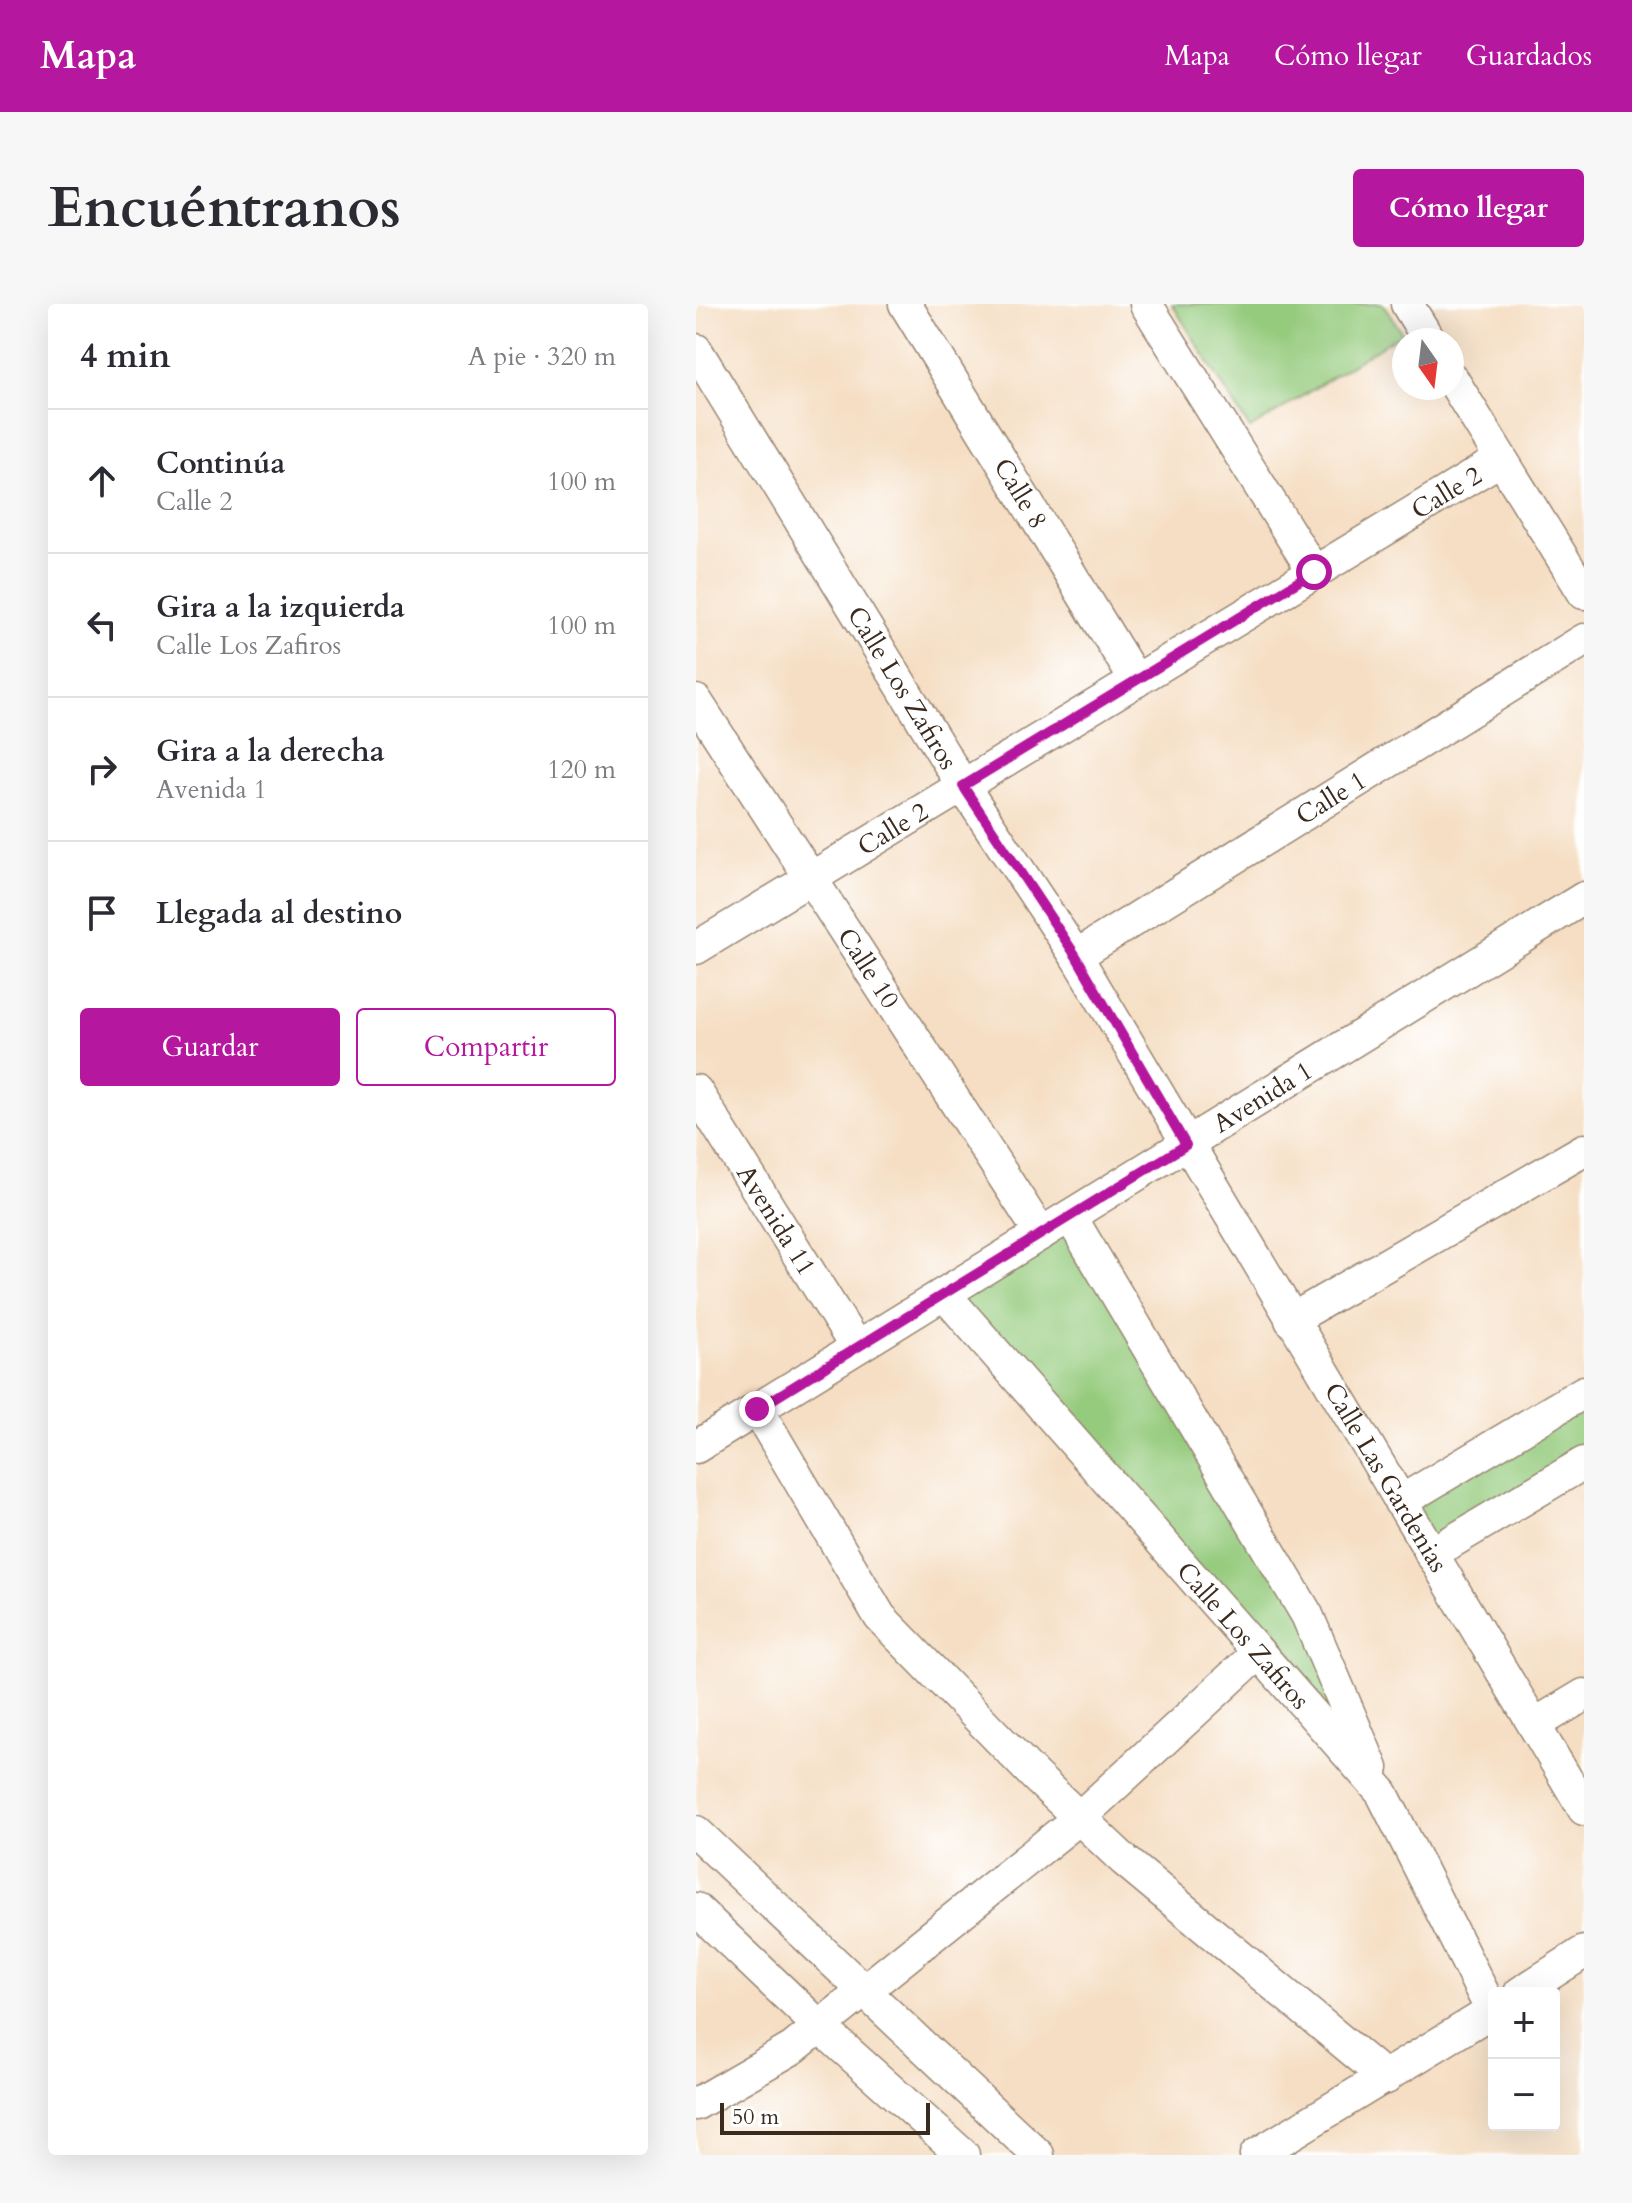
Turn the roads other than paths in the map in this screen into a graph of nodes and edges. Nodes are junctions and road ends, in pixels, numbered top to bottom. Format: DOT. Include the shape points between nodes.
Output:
graph roads {
  1 [pos="905,304"];
  2 [pos="1146,304"];
  3 [pos="1407,304"];
  4 [pos="1422,328"];
  5 [pos="696,350"];
  6 [pos="1464,399"];
  7 [pos="1501,459"];
  8 [pos="1314,572"];
  9 [pos="1584,593"];
  10 [pos="1584,640"];
  11 [pos="1136,681"];
  12 [pos="696,701"];
  13 [pos="963,786"];
  14 [pos="811,878"];
  15 [pos="1580,909"];
  16 [pos="696,948"];
  17 [pos="1076,956"];
  18 [pos="696,1091"];
  19 [pos="1186,1145"];
  20 [pos="1584,1150"];
  21 [pos="1070,1216"];
  22 [pos="1041,1234"];
  23 [pos="944,1294"];
  24 [pos="1291,1320"];
  25 [pos="856,1347"];
  26 [pos="1584,1392"];
  27 [pos="757,1409"];
  28 [pos="696,1447"];
  29 [pos="1584,1463"];
  30 [pos="1400,1502"];
  31 [pos="1431,1554"];
  32 [pos="1258,1653"];
  33 [pos="1584,1695"];
  34 [pos="1534,1725"];
  35 [pos="1382,1793"];
  36 [pos="1584,1809"];
  37 [pos="1079,1818"];
  38 [pos="696,1832"];
  39 [pos="696,1909"];
  40 [pos="1584,1952"];
  41 [pos="1529,1987"];
  42 [pos="863,1992"];
  43 [pos="1488,2000"];
  44 [pos="1488,2013"];
  45 [pos="819,2026"];
  46 [pos="1386,2078"];
  47 [pos="696,2104"];
  48 [pos="963,2155"];
  49 [pos="1038,2155"];
  50 [pos="1256,2155"];
  1 -- 11 [label="street, Calle 8"];
  2 -- 8 [label="street"];
  3 -- 4 [label="street"];
  5 -- 13 [label="street, Calle Los Zafiros"];
  6 -- 7 [label="street"];
  7 -- 8 [label="street, Calle 2"];
  7 -- 9 [label="street"];
  8 -- 11 [label="street, Calle 2"];
  10 -- 17 [label="street, Calle 1"];
  11 -- 13 [label="street, Calle 2"];
  12 -- 14 [label="street, Calle 10"];
  13 -- 14 [label="street, Calle 2"];
  13 -- 17 [label="street, Calle Los Zafiros"];
  14 -- 16 [label="street, Calle 2"];
  14 -- 22 [label="street, Calle 10"];
  15 -- 19 [label="street, Avenida 1"];
  17 -- 19 [label="street, Calle Los Zafiros"];
  18 -- 25 [label="street, Avenida 11"];
  19 -- 21 [label="street, Avenida 1"];
  19 -- 24 [label="street, Calle Las Gardenias"];
  20 -- 24 [label="street"];
  21 -- 22 [label="street, Avenida 1"];
  21 -- 35 [label="street" via="1307,1615"];
  22 -- 23 [label="street, Avenida 1"];
  23 -- 25 [label="street, Avenida 1"];
  23 -- 32 [label="street, Calle Los Zafiros"];
  24 -- 30 [label="street, Calle Las Gardenias"];
  25 -- 27 [label="street, Avenida 1"];
  26 -- 30 [label="street"];
  27 -- 28 [label="street, Avenida 1"];
  27 -- 37 [label="street" via="880,1617"];
  29 -- 31 [label="street"];
  30 -- 31 [label="street, Calle Las Gardenias"];
  31 -- 34 [label="street, Calle Las Gardenias"];
  32 -- 35 [label="street, Calle Los Zafiros"];
  32 -- 37 [label="street"];
  33 -- 34 [label="street"];
  34 -- 36 [label="street, Calle Las Gardenias"];
  35 -- 43 [label="street, Calle Los Zafiros"];
  37 -- 42 [label="street"];
  37 -- 46 [label="street"];
  38 -- 42 [label="street"];
  39 -- 45 [label="street"];
  40 -- 41 [label="street"];
  42 -- 45 [label="street"];
  42 -- 49 [label="street"];
  44 -- 46 [label="street"];
  45 -- 47 [label="street" via="793,2048"];
  45 -- 48 [label="street"];
  46 -- 50 [label="street"];
}
